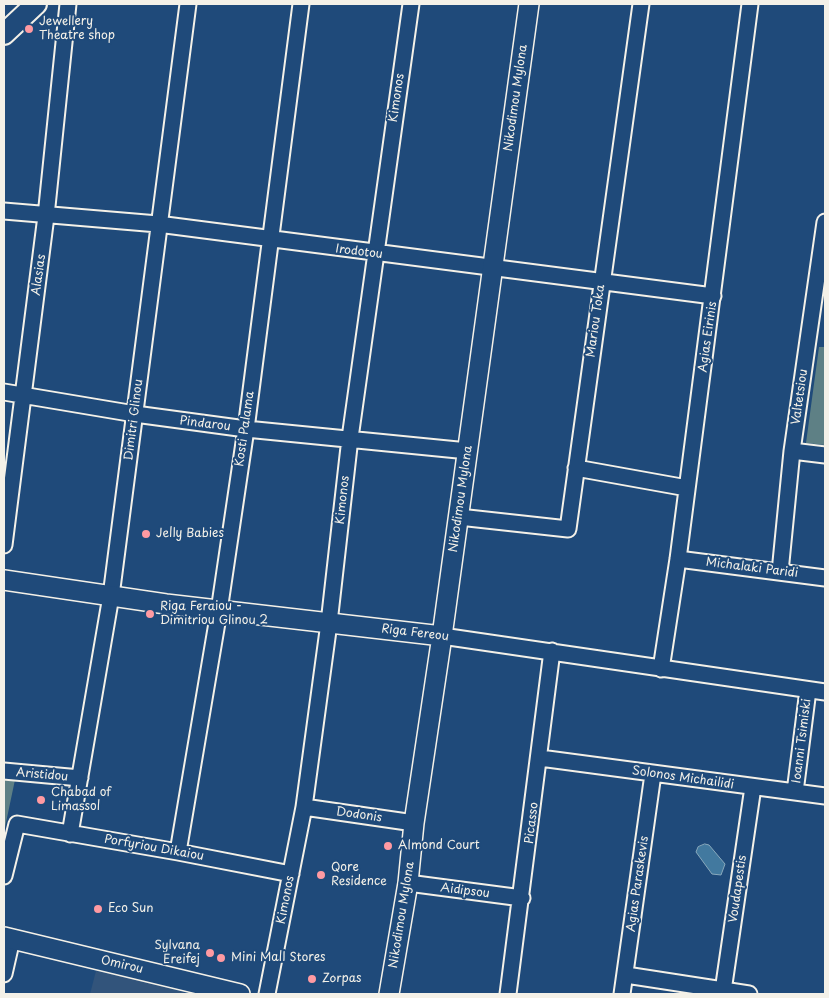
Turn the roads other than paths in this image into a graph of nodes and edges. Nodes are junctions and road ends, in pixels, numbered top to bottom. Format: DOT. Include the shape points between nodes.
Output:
graph roads {
  1 [pos="19,4"];
  2 [pos="36,4"];
  3 [pos="68,4"];
  4 [pos="188,4"];
  5 [pos="301,4"];
  6 [pos="412,4"];
  7 [pos="529,4"];
  8 [pos="641,4"];
  9 [pos="750,4"];
  10 [pos="4,18"];
  11 [pos="4,34"];
  12 [pos="4,211"];
  13 [pos="46,216"];
  14 [pos="825,222"];
  15 [pos="158,224"];
  16 [pos="268,240"];
  17 [pos="374,254"];
  18 [pos="493,266"];
  19 [pos="601,281"];
  20 [pos="713,296"];
  21 [pos="4,392"];
  22 [pos="23,394"];
  23 [pos="135,414"];
  24 [pos="246,429"];
  25 [pos="350,438"];
  26 [pos="468,451"];
  27 [pos="792,451"];
  28 [pos="825,455"];
  29 [pos="576,468"];
  30 [pos="687,488"];
  31 [pos="459,517"];
  32 [pos="4,545"];
  33 [pos="678,559"];
  34 [pos="780,572"];
  35 [pos="825,578"];
  36 [pos="4,580"];
  37 [pos="111,596"];
  38 [pos="219,611"];
  39 [pos="329,623"];
  40 [pos="442,636"];
  41 [pos="552,651"];
  42 [pos="661,669"];
  43 [pos="808,690"];
  44 [pos="825,692"];
  45 [pos="540,758"];
  46 [pos="4,771"];
  47 [pos="653,774"];
  48 [pos="80,778"];
  49 [pos="753,787"];
  50 [pos="795,792"];
  51 [pos="825,796"];
  52 [pos="304,807"];
  53 [pos="414,823"];
  54 [pos="70,834"];
  55 [pos="178,852"];
  56 [pos="291,874"];
  57 [pos="4,876"];
  58 [pos="408,883"];
  59 [pos="522,898"];
  60 [pos="8,938"];
  61 [pos="4,974"];
  62 [pos="626,975"];
  63 [pos="723,991"];
  64 [pos="240,994"];
  65 [pos="267,994"];
  66 [pos="389,994"];
  67 [pos="508,994"];
  68 [pos="622,994"];
  69 [pos="749,994"];
  1 -- 10 [label="main road"];
  2 -- 11 [label="main road"];
  3 -- 13 [label="street, Alasias"];
  4 -- 15 [label="street, Dimitri Glinou"];
  5 -- 16 [label="street, Kosti Palama"];
  6 -- 17 [label="street, Kimonos"];
  7 -- 18 [label="street, Nikodimou Mylona"];
  8 -- 19 [label="street, Mariou Toka"];
  9 -- 20 [label="street, Agias Eirinis"];
  12 -- 13 [label="street, Irodotou"];
  13 -- 15 [label="street, Irodotou"];
  13 -- 22 [label="street, Alasias"];
  14 -- 27 [label="street, Valtetsiou"];
  15 -- 16 [label="street, Irodotou"];
  15 -- 23 [label="street, Dimitri Glinou"];
  16 -- 17 [label="street, Irodotou"];
  16 -- 24 [label="street, Kosti Palama"];
  17 -- 18 [label="street, Irodotou"];
  17 -- 25 [label="street, Kimonos"];
  18 -- 19 [label="street, Irodotou"];
  18 -- 26 [label="street, Nikodimou Mylona"];
  19 -- 20 [label="street, Irodotou"];
  19 -- 29 [label="street, Mariou Toka"];
  20 -- 30 [label="street, Agias Eirinis"];
  21 -- 22 [label="street, Pindarou"];
  22 -- 23 [label="street, Pindarou"];
  22 -- 32 [label="street, Alasias"];
  23 -- 24 [label="street, Pindarou"];
  23 -- 37 [label="street, Dimitri Glinou"];
  24 -- 25 [label="street, Pindarou"];
  24 -- 38 [label="street, Kosti Palama"];
  25 -- 26 [label="street, Pindarou"];
  25 -- 39 [label="street, Kimonos"];
  26 -- 31 [label="street, Nikodimou Mylona"];
  27 -- 28 [label="street"];
  27 -- 34 [label="street, Valtetsiou"];
  29 -- 30 [label="street"];
  29 -- 31 [label="street, Mariou Toka" via="568,529"];
  30 -- 33 [label="street, Agias Eirinis"];
  31 -- 40 [label="street, Nikodimou Mylona"];
  33 -- 34 [label="street, Michalaki Paridi"];
  33 -- 42 [label="street, Agias Eirinis"];
  34 -- 35 [label="street, Michalaki Paridi"];
  36 -- 37 [label="street, Riga Fereou"];
  37 -- 38 [label="street, Riga Fereou"];
  37 -- 48 [label="street, Dimitri Glinou"];
  38 -- 39 [label="street, Riga Fereou"];
  38 -- 55 [label="street, Kosti Palama"];
  39 -- 40 [label="street, Riga Fereou"];
  39 -- 52 [label="street, Kimonos"];
  40 -- 41 [label="street, Riga Fereou"];
  40 -- 53 [label="street, Nikodimou Mylona"];
  41 -- 42 [label="street, Riga Fereou"];
  41 -- 45 [label="street, Picasso"];
  42 -- 43 [label="street, Riga Fereou"];
  43 -- 44 [label="street, Riga Fereou"];
  43 -- 50 [label="street, Ioanni Tsimiski"];
  45 -- 47 [label="street, Solonos Michailidi"];
  45 -- 59 [label="street, Picasso"];
  46 -- 48 [label="street, Aristidou"];
  47 -- 49 [label="street, Solonos Michailidi"];
  47 -- 62 [label="street, Agias Paraskevis"];
  48 -- 54 [label="street, Dimitri Glinou"];
  49 -- 50 [label="street, Solonos Michailidi"];
  49 -- 63 [label="street, Voudapestis"];
  50 -- 51 [label="street, Solonos Michailidi"];
  52 -- 53 [label="street, Dodonis"];
  52 -- 56 [label="street, Kimonos"];
  53 -- 58 [label="street, Nikodimou Mylona"];
  54 -- 55 [label="street, Porfyriou Dikaiou"];
  54 -- 57 [label="street, Porfyriou Dikaiou" via="17,824"];
  55 -- 56 [label="street, Porfyriou Dikaiou"];
  56 -- 65 [label="street, Kimonos"];
  58 -- 59 [label="street, Aidipsou"];
  58 -- 66 [label="street, Nikodimou Mylona"];
  59 -- 67 [label="street, Picasso"];
  60 -- 61 [label="street"];
  60 -- 64 [label="street, Omirou"];
  62 -- 63 [label="street"];
  62 -- 68 [label="street, Agias Paraskevis"];
  63 -- 69 [label="street"];
}
